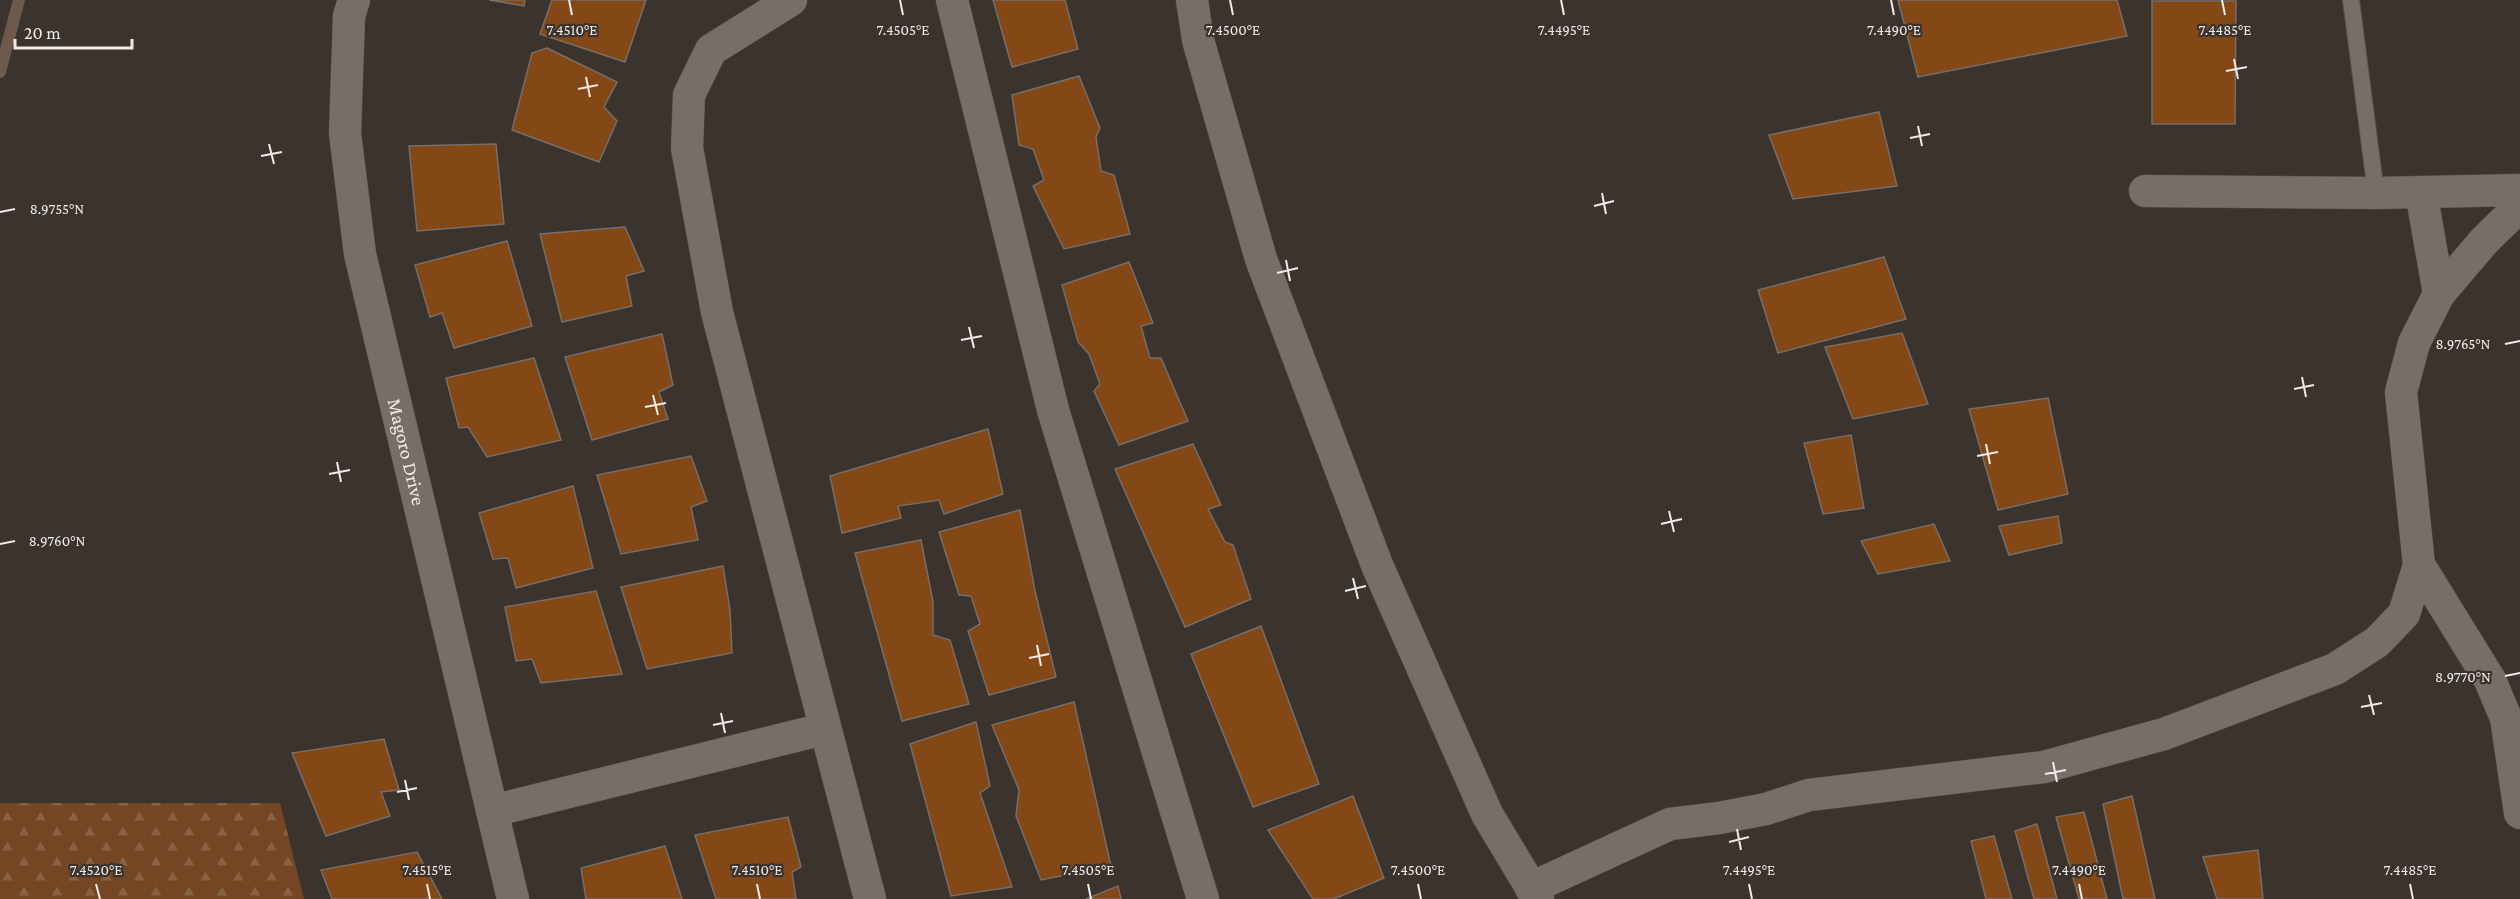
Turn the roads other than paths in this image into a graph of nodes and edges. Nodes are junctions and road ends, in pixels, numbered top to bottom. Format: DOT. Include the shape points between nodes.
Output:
graph roads {
  1 [pos="354,0"];
  2 [pos="791,0"];
  3 [pos="952,0"];
  4 [pos="1192,0"];
  5 [pos="2351,0"];
  6 [pos="2520,190"];
  7 [pos="2145,191"];
  8 [pos="2421,192"];
  9 [pos="2376,193"];
  10 [pos="2520,206"];
  11 [pos="2439,294"];
  12 [pos="2419,565"];
  13 [pos="824,729"];
  14 [pos="492,811"];
  15 [pos="2520,813"];
  16 [pos="1535,893"];
  17 [pos="513,899"];
  18 [pos="870,899"];
  19 [pos="1203,899"];
  1 -- 14 [label="street, Magoro Drive" via="349,15 345,133 360,254"];
  2 -- 13 [label="street" via="711,50 689,95 687,148 717,312"];
  3 -- 19 [label="street" via="1053,410"];
  4 -- 16 [label="street" via="1198,40 1261,259 1377,565 1487,814"];
  5 -- 9 [label="lane"];
  6 -- 8 [label="street"];
  7 -- 9 [label="street"];
  8 -- 9 [label="street"];
  8 -- 11 [label="street"];
  10 -- 11 [label="street"];
  11 -- 12 [label="street" via="2414,343 2402,392"];
  12 -- 15 [label="street" via="2490,680 2506,718"];
  12 -- 16 [label="street" via="2404,614 2377,642 2336,669 2164,735 2044,767 1809,795 1766,809 1670,824"];
  13 -- 14 [label="street"];
  13 -- 18 [label="street"];
  14 -- 17 [label="street, Magoro Drive"];
}
